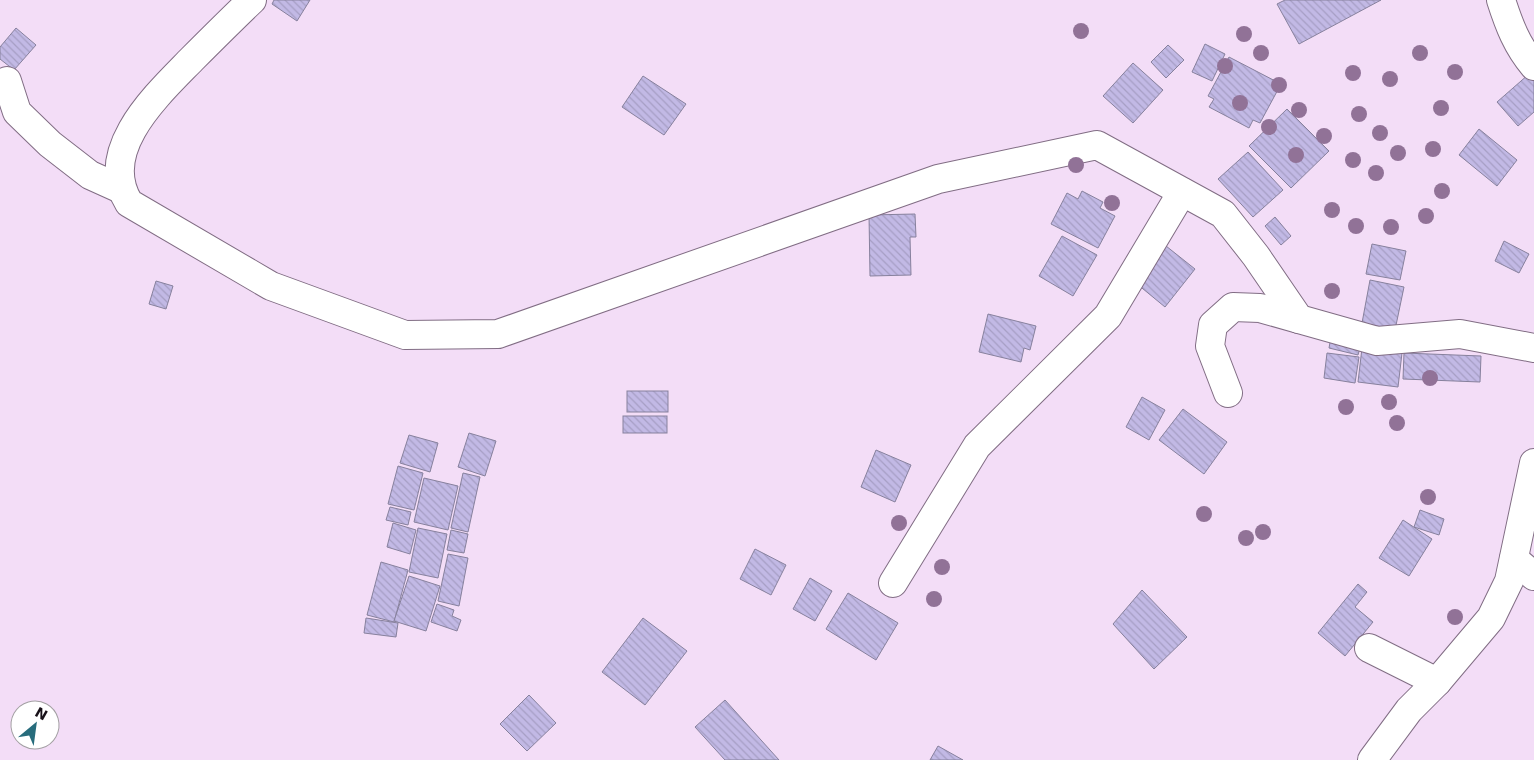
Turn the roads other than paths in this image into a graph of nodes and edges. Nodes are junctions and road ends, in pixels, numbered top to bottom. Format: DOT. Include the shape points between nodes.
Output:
graph roads {
  1 [pos="252,0"];
  2 [pos="1501,0"];
  3 [pos="1534,66"];
  4 [pos="7,81"];
  5 [pos="121,189"];
  6 [pos="1182,192"];
  7 [pos="1299,318"];
  8 [pos="1534,348"];
  9 [pos="1228,393"];
  10 [pos="1534,463"];
  11 [pos="1514,559"];
  12 [pos="1534,576"];
  13 [pos="894,583"];
  14 [pos="1369,648"];
  15 [pos="1437,682"];
  16 [pos="1372,760"];
  1 -- 5 [label="street" via="144,111 121,155"];
  2 -- 3 [label="street" via="1520,50"];
  4 -- 5 [label="street" via="17,112 50,144 90,175"];
  5 -- 6 [label="street" via="130,203 271,286 405,335 498,334 938,178 1097,145"];
  6 -- 7 [label="street" via="1223,214"];
  6 -- 13 [label="street" via="1108,316 977,446"];
  7 -- 8 [label="street" via="1377,341 1460,334"];
  7 -- 9 [label="street" via="1260,308 1233,307 1213,325 1210,346"];
  10 -- 11 [label="street"];
  11 -- 12 [label="street"];
  11 -- 15 [label="street" via="1509,581 1491,618"];
  14 -- 15 [label="street"];
  15 -- 16 [label="street" via="1409,710"];
}
